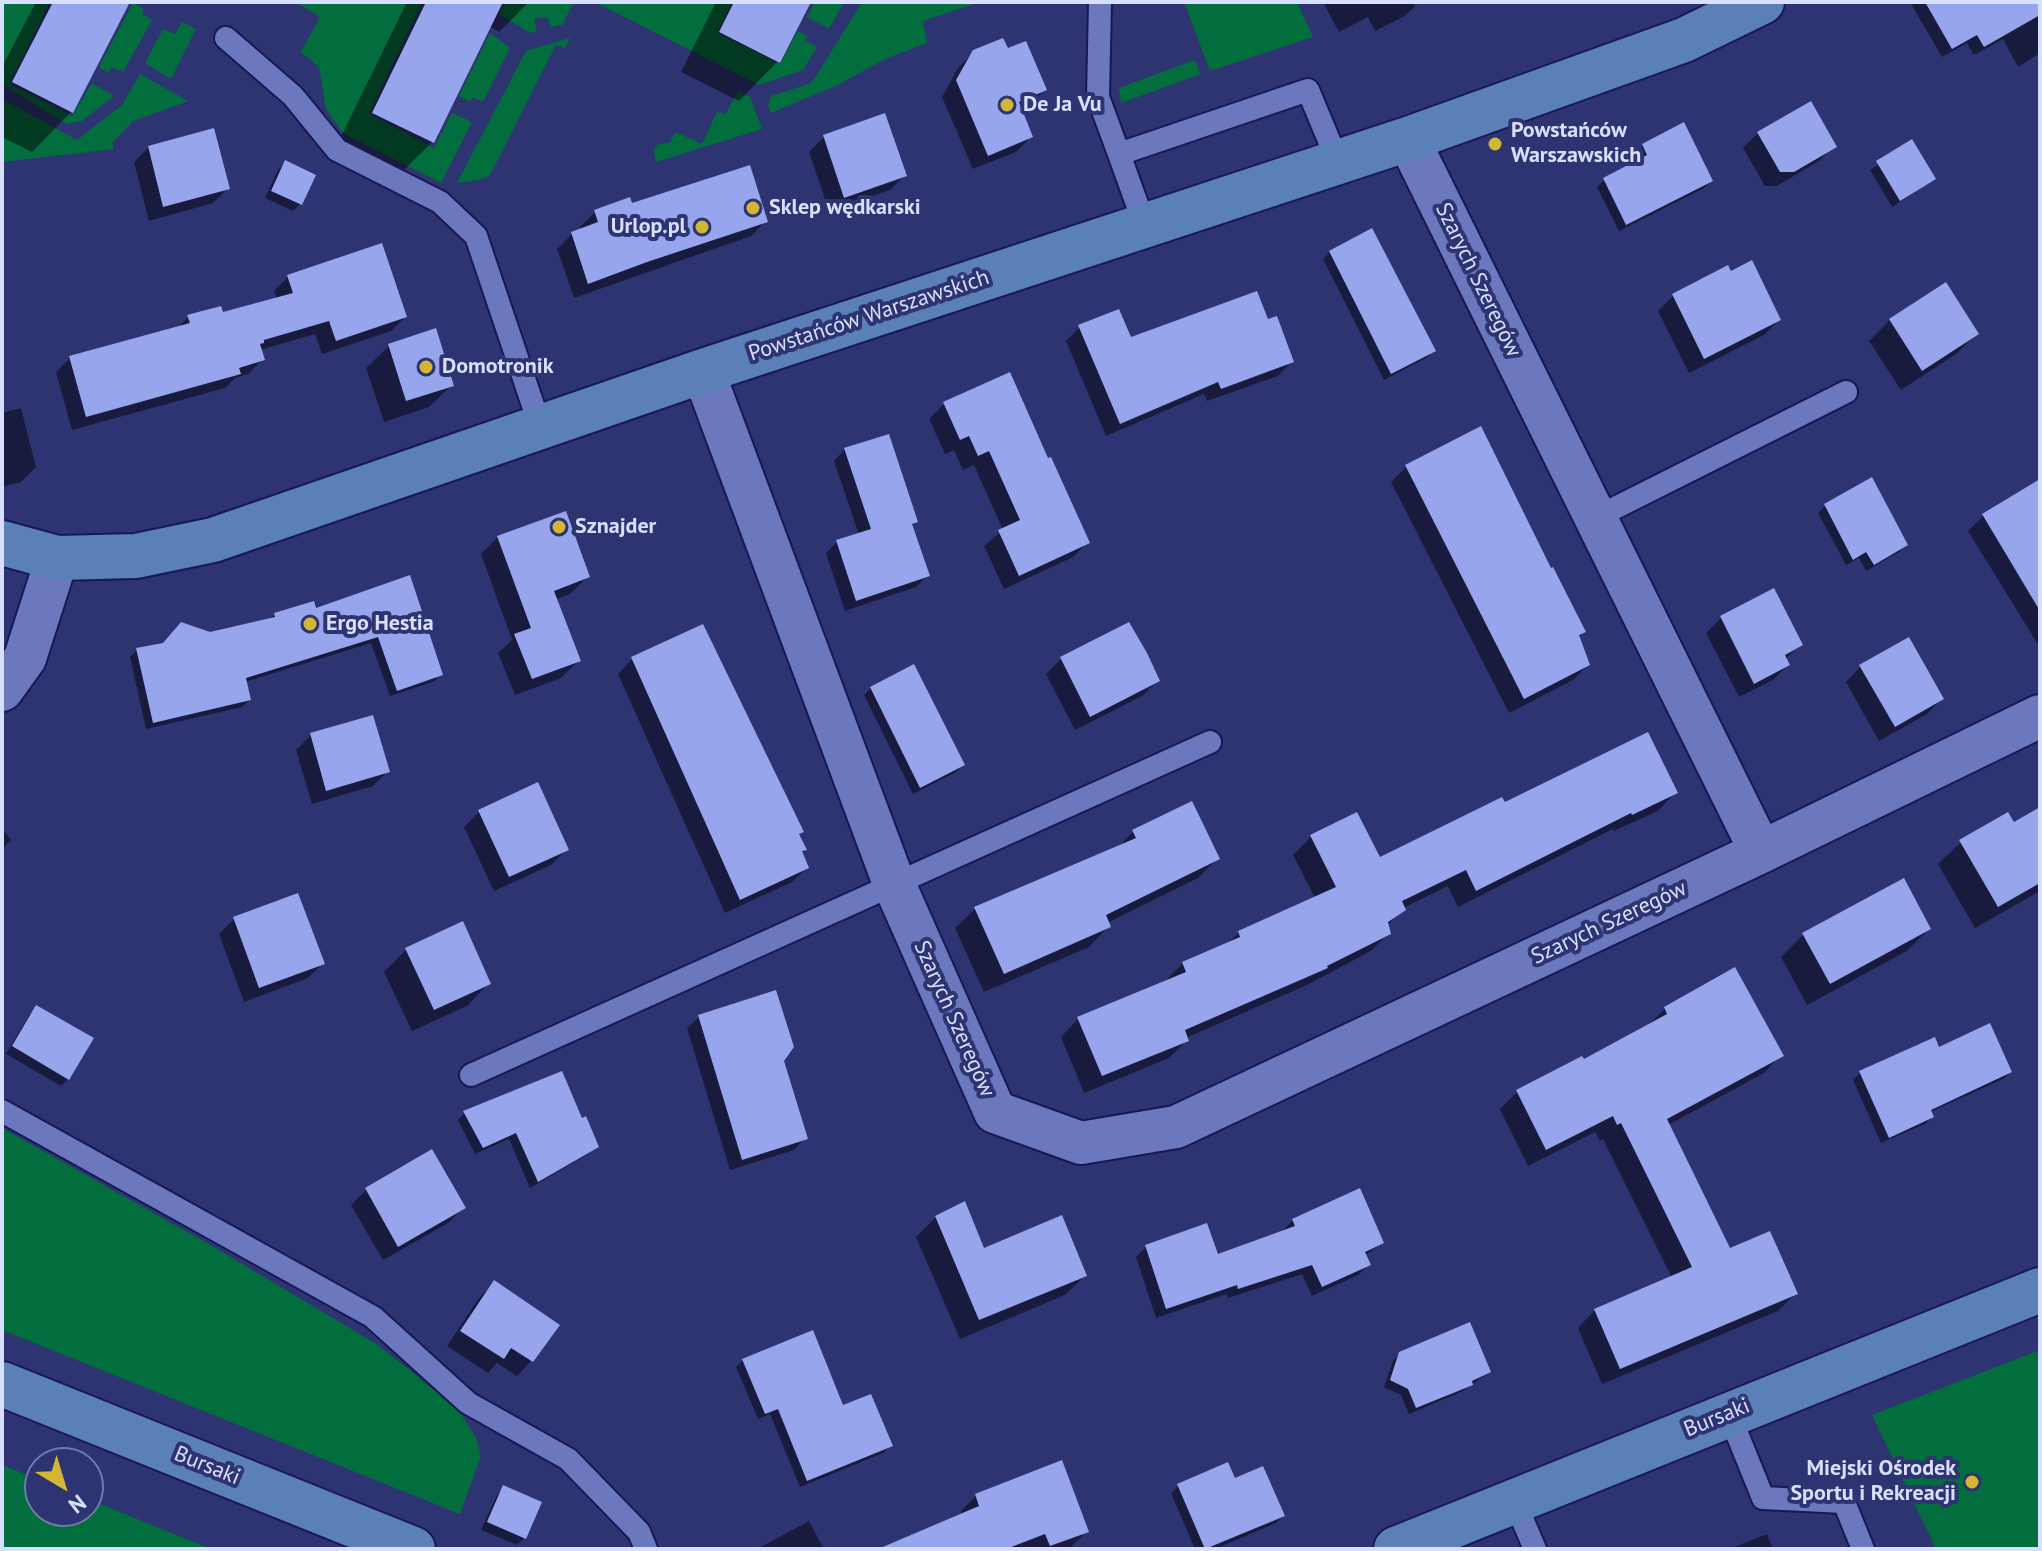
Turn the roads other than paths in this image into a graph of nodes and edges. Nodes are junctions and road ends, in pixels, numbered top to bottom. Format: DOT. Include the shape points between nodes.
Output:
graph roads {
  1 [pos="1100,2"];
  2 [pos="1762,2"];
  3 [pos="226,38"];
  4 [pos="1408,139"];
  5 [pos="1119,154"];
  6 [pos="1338,162"];
  7 [pos="1145,226"];
  8 [pos="703,371"];
  9 [pos="1846,392"];
  10 [pos="540,426"];
  11 [pos="1595,518"];
  12 [pos="2,543"];
  13 [pos="57,558"];
  14 [pos="2,690"];
  15 [pos="2040,716"];
  16 [pos="1210,742"];
  17 [pos="1761,852"];
  18 [pos="895,886"];
  19 [pos="471,1075"];
  20 [pos="2,1111"];
  21 [pos="2040,1290"];
  22 [pos="2,1384"];
  23 [pos="1729,1414"];
  24 [pos="1514,1500"];
  25 [pos="413,1549"];
  26 [pos="646,1549"];
  27 [pos="1396,1549"];
  28 [pos="1535,1549"];
  29 [pos="1863,1549"];
  1 -- 5 [label="lane" via="1098,97"];
  2 -- 4 [label="street, Powstańców Warszawskich" via="1684,40"];
  3 -- 10 [label="lane" via="293,96 337,150 440,202 476,236"];
  4 -- 6 [label="street, Powstańców Warszawskich"];
  4 -- 11 [label="street, Szarych Szeregów"];
  5 -- 6 [label="lane" via="1308,90"];
  5 -- 7 [label="lane"];
  6 -- 7 [label="street, Powstańców Warszawskich"];
  7 -- 8 [label="street, Powstańców Warszawskich"];
  8 -- 10 [label="street, Powstańców Warszawskich"];
  8 -- 18 [label="street, Szarych Szeregów"];
  9 -- 11 [label="lane"];
  10 -- 13 [label="street, Powstańców Warszawskich" via="213,540 136,556"];
  11 -- 17 [label="street, Szarych Szeregów"];
  12 -- 13 [label="street, Powstańców Warszawskich"];
  13 -- 14 [label="street" via="25,658"];
  15 -- 17 [label="street, Szarych Szeregów"];
  16 -- 18 [label="lane"];
  17 -- 18 [label="street, Szarych Szeregów" via="1176,1127 1081,1143 995,1112"];
  18 -- 19 [label="lane"];
  20 -- 26 [label="lane" via="373,1317 468,1403 568,1459 639,1532"];
  21 -- 23 [label="street, Bursaki"];
  22 -- 25 [label="street, Bursaki"];
  23 -- 24 [label="street, Bursaki"];
  23 -- 29 [label="lane" via="1763,1498 1844,1502"];
  24 -- 27 [label="street, Bursaki"];
  24 -- 28 [label="lane"];
}
